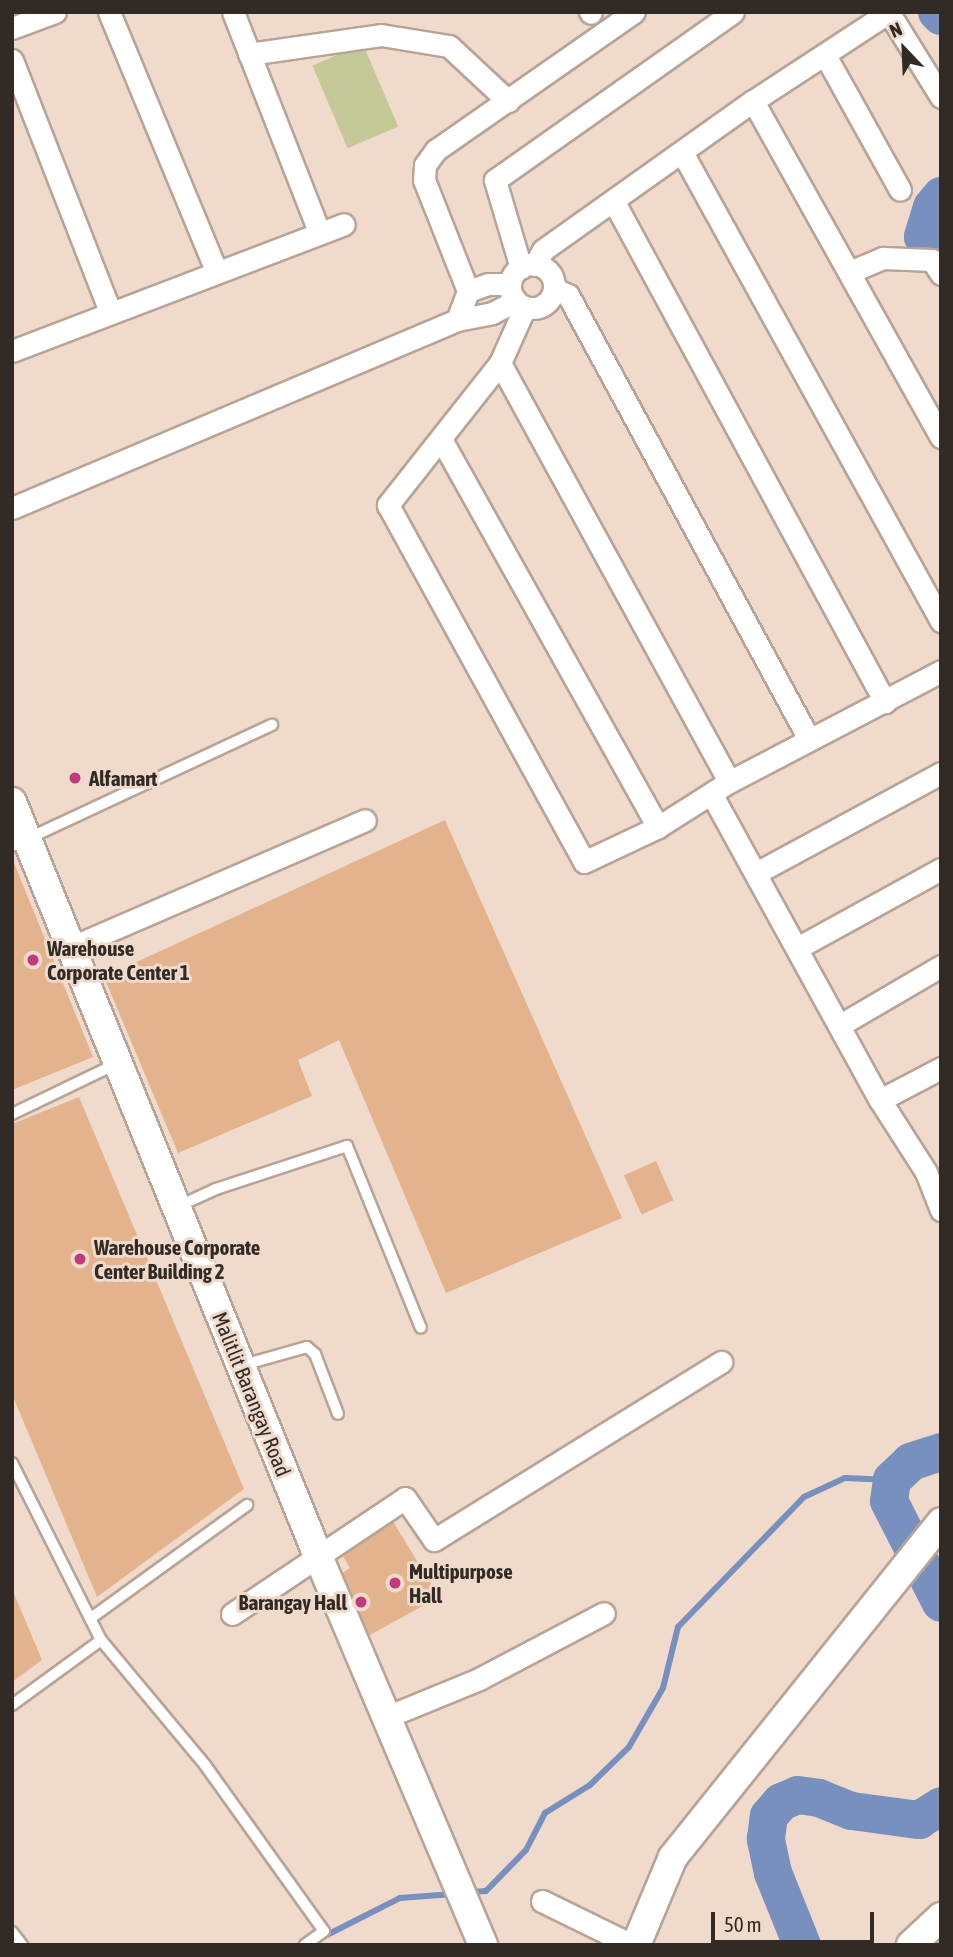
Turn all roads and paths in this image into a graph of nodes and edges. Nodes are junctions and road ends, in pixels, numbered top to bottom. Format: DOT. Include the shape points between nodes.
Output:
graph roads {
  1 [pos="55,12"];
  2 [pos="110,12"];
  3 [pos="233,12"];
  4 [pos="634,12"];
  5 [pos="733,12"];
  6 [pos="889,12"];
  7 [pos="12,29"];
  8 [pos="249,54"];
  9 [pos="825,55"];
  10 [pos="12,60"];
  11 [pos="941,97"];
  12 [pos="508,101"];
  13 [pos="753,101"];
  14 [pos="683,154"];
  15 [pos="900,190"];
  16 [pos="614,202"];
  17 [pos="344,224"];
  18 [pos="319,232"];
  19 [pos="852,271"];
  20 [pos="217,273"];
  21 [pos="941,274"];
  22 [pos="521,285"];
  23 [pos="554,289"];
  24 [pos="468,291"];
  25 [pos="110,312"];
  26 [pos="457,320"];
  27 [pos="12,351"];
  28 [pos="500,363"];
  29 [pos="941,437"];
  30 [pos="441,439"];
  31 [pos="12,508"];
  32 [pos="941,621"];
  33 [pos="941,671"];
  34 [pos="885,702"];
  35 [pos="272,725"];
  36 [pos="809,739"];
  37 [pos="941,773"];
  38 [pos="721,789"];
  39 [pos="12,802"];
  40 [pos="365,820"];
  41 [pos="658,827"];
  42 [pos="20,842"];
  43 [pos="941,869"];
  44 [pos="758,872"];
  45 [pos="72,947"];
  46 [pos="799,947"];
  47 [pos="941,966"];
  48 [pos="840,1025"];
  49 [pos="116,1064"];
  50 [pos="941,1068"];
  51 [pos="880,1100"];
  52 [pos="12,1114"];
  53 [pos="933,1168"];
  54 [pos="176,1207"];
  55 [pos="941,1210"];
  56 [pos="421,1328"];
  57 [pos="720,1362"];
  58 [pos="240,1366"];
  59 [pos="338,1414"];
  60 [pos="12,1463"];
  61 [pos="247,1505"];
  62 [pos="935,1529"];
  63 [pos="317,1556"];
  64 [pos="604,1613"];
  65 [pos="232,1614"];
  66 [pos="91,1618"];
  67 [pos="102,1640"];
  68 [pos="12,1705"];
  69 [pos="384,1718"];
  70 [pos="541,1901"];
  71 [pos="941,1917"];
  72 [pos="12,1932"];
  73 [pos="22,1945"];
  74 [pos="305,1945"];
  75 [pos="483,1945"];
  76 [pos="634,1945"];
  77 [pos="911,1945"];
  1 -- 7 [label="street"];
  2 -- 20 [label="street"];
  3 -- 8 [label="street"];
  4 -- 12 [label="street"];
  5 -- 22 [label="street" via="495,180"];
  6 -- 9 [label="street"];
  6 -- 11 [label="street"];
  8 -- 12 [label="street" via="381,35 450,46"];
  8 -- 18 [label="street"];
  9 -- 13 [label="street"];
  9 -- 15 [label="street"];
  10 -- 25 [label="street"];
  12 -- 24 [label="street" via="436,150 425,165 424,180"];
  13 -- 14 [label="street"];
  13 -- 19 [label="street"];
  14 -- 16 [label="street"];
  14 -- 32 [label="street"];
  16 -- 22 [label="street" via="543,250"];
  16 -- 34 [label="street"];
  17 -- 18 [label="street"];
  18 -- 20 [label="street"];
  19 -- 21 [label="street" via="883,258 932,260"];
  19 -- 29 [label="street"];
  20 -- 25 [label="street"];
  22 -- 23 [label="street" via="547,303"];
  22 -- 23 [label="street" via="550,273"];
  22 -- 24 [label="street" via="488,284"];
  22 -- 26 [label="street" via="492,313"];
  22 -- 28 [label="street"];
  23 -- 36 [label="street" via="568,295"];
  24 -- 26 [label="street"];
  25 -- 27 [label="street"];
  26 -- 31 [label="street"];
  28 -- 30 [label="street"];
  28 -- 38 [label="street"];
  30 -- 41 [label="street"];
  30 -- 41 [label="street" via="388,505 577,850 584,862"];
  33 -- 34 [label="street"];
  34 -- 36 [label="street"];
  35 -- 42 [label="lane"];
  36 -- 38 [label="street"];
  37 -- 44 [label="street"];
  38 -- 41 [label="street"];
  38 -- 44 [label="street"];
  39 -- 42 [label="street, Malitlit Barangay Road"];
  40 -- 45 [label="street"];
  42 -- 45 [label="street, Malitlit Barangay Road"];
  43 -- 46 [label="street"];
  44 -- 46 [label="street"];
  45 -- 49 [label="street, Malitlit Barangay Road"];
  46 -- 48 [label="street"];
  47 -- 48 [label="street"];
  48 -- 51 [label="street"];
  49 -- 52 [label="lane"];
  49 -- 54 [label="street, Malitlit Barangay Road"];
  50 -- 51 [label="street"];
  51 -- 53 [label="street"];
  53 -- 55 [label="street"];
  54 -- 56 [label="lane" via="216,1189 347,1146"];
  54 -- 58 [label="street, Malitlit Barangay Road"];
  57 -- 63 [label="street" via="434,1540 405,1498"];
  58 -- 59 [label="lane" via="307,1348 315,1354"];
  58 -- 63 [label="street, Malitlit Barangay Road"];
  60 -- 66 [label="lane"];
  61 -- 66 [label="lane"];
  62 -- 76 [label="street" via="673,1857"];
  63 -- 65 [label="street"];
  63 -- 69 [label="street, Malitlit Barangay Road"];
  64 -- 69 [label="street" via="479,1679"];
  66 -- 67 [label="lane"];
  67 -- 68 [label="lane"];
  67 -- 74 [label="lane" via="205,1765 324,1931"];
  69 -- 75 [label="street, Malitlit Barangay Road"];
  70 -- 76 [label="street"];
  71 -- 77 [label="street"];
  72 -- 73 [label="lane"];
}
